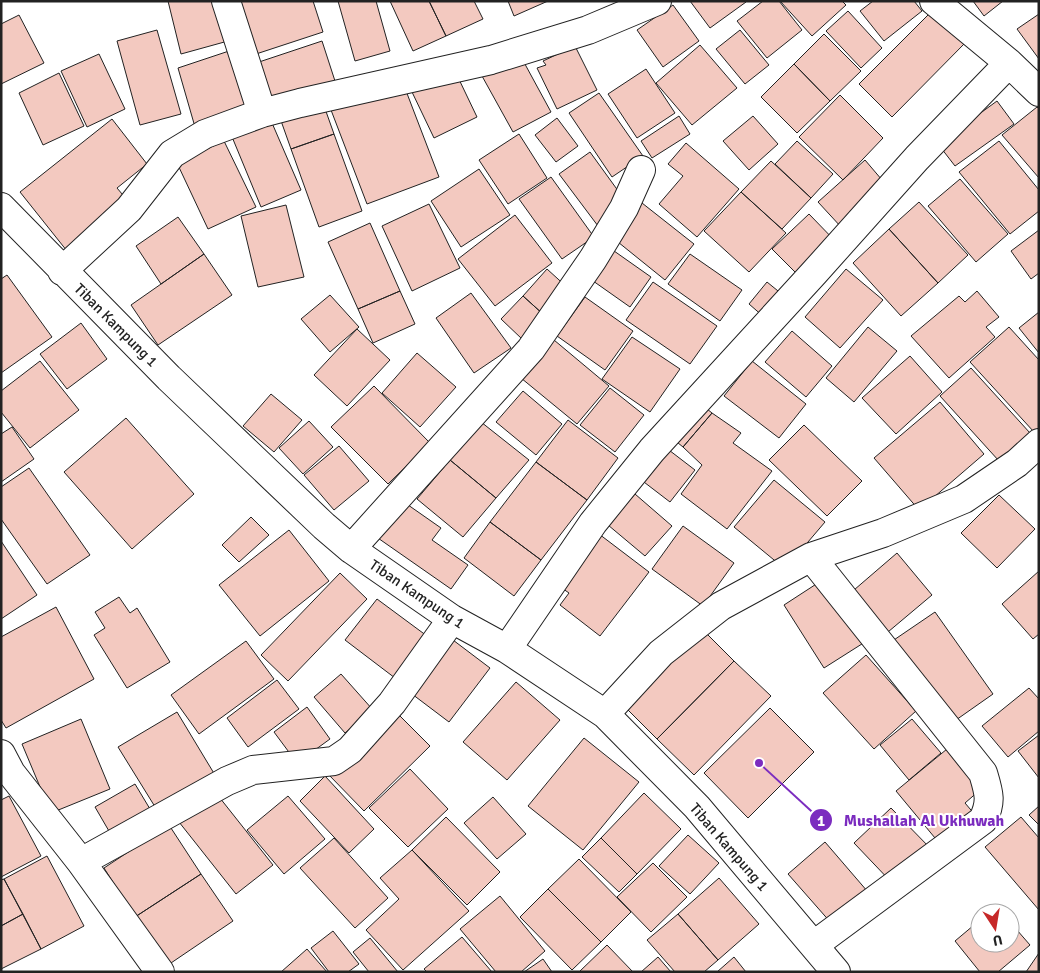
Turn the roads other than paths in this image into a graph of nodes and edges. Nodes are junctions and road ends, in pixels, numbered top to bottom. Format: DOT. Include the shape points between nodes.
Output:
graph roads {
  1 [pos="226,1"];
  2 [pos="657,1"];
  3 [pos="934,1"];
  4 [pos="1009,62"];
  5 [pos="1039,92"];
  6 [pos="262,114"];
  7 [pos="641,170"];
  8 [pos="1,207"];
  9 [pos="62,271"];
  10 [pos="1039,443"];
  11 [pos="351,549"];
  12 [pos="811,557"];
  13 [pos="452,619"];
  14 [pos="507,650"];
  15 [pos="605,714"];
  16 [pos="5,768"];
  17 [pos="82,862"];
  18 [pos="814,945"];
  19 [pos="160,972"];
  20 [pos="836,972"];
  1 -- 6 [label="street"];
  2 -- 6 [label="street" via="588,30 491,60"];
  3 -- 4 [label="street"];
  4 -- 5 [label="street"];
  4 -- 14 [label="street" via="917,158 652,450 592,523"];
  6 -- 9 [label="street" via="205,134 172,154 129,209"];
  7 -- 11 [label="street" via="614,225 531,349"];
  8 -- 9 [label="street, Tiban Kampung 1"];
  9 -- 11 [label="street, Tiban Kampung 1" via="169,378"];
  10 -- 12 [label="street" via="964,499 882,534"];
  11 -- 13 [label="street, Tiban Kampung 1"];
  12 -- 15 [label="street" via="721,606 661,654"];
  12 -- 18 [label="street" via="983,773 990,795 983,820"];
  13 -- 14 [label="street, Tiban Kampung 1"];
  13 -- 17 [label="street" via="392,703 342,756 334,761 253,770 227,781"];
  14 -- 15 [label="street, Tiban Kampung 1"];
  15 -- 18 [label="street, Tiban Kampung 1" via="697,807"];
  16 -- 17 [label="street"];
  17 -- 19 [label="street"];
  18 -- 20 [label="street, Tiban Kampung 1"];
}
